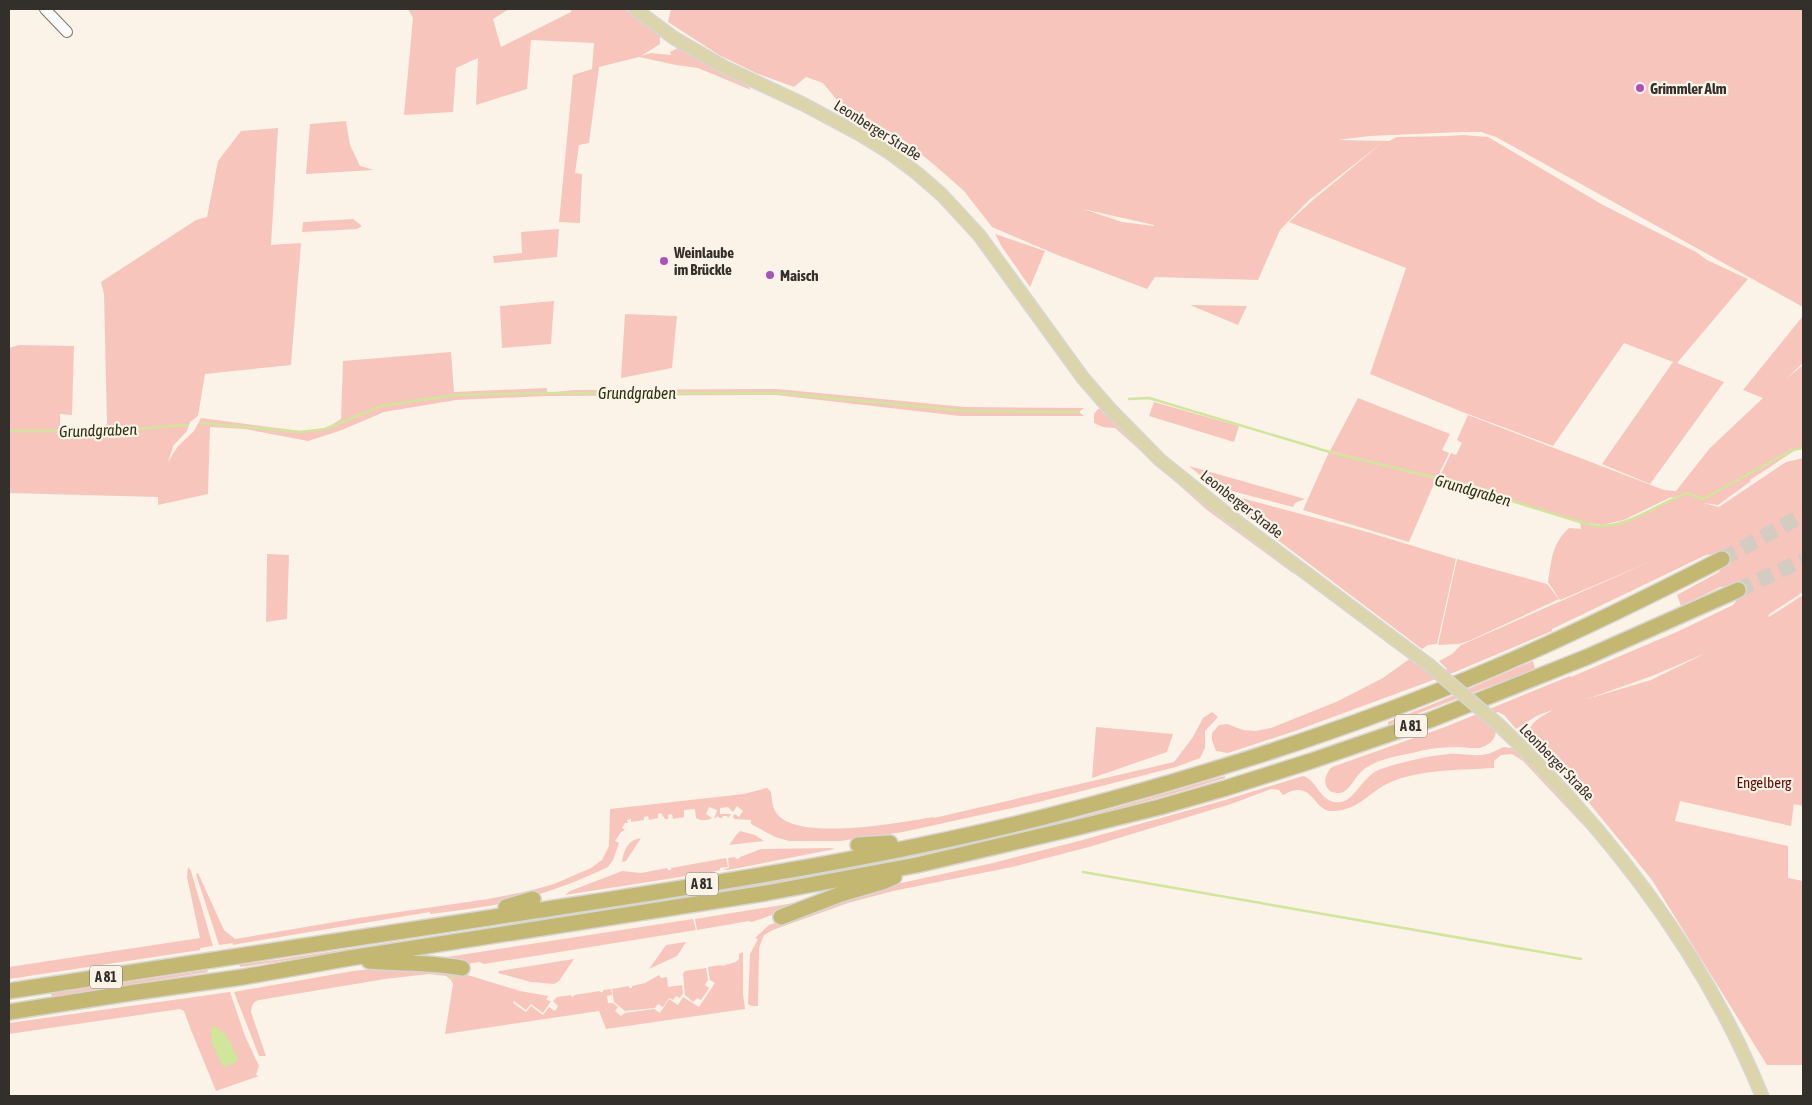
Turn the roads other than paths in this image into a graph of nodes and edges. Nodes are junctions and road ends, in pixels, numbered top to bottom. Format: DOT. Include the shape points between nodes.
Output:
graph roads {
  1 [pos="44,9"];
  2 [pos="635,9"];
  3 [pos="67,32"];
  4 [pos="1722,559"];
  5 [pos="1738,590"];
  6 [pos="944,839"];
  7 [pos="858,845"];
  8 [pos="917,865"];
  9 [pos="534,899"];
  10 [pos="781,917"];
  11 [pos="459,922"];
  12 [pos="350,958"];
  13 [pos="462,968"];
  14 [pos="9,991"];
  15 [pos="9,1012"];
  16 [pos="1762,1096"];
  1 -- 3 [label="street"];
  2 -- 16 [label="main road, Leonberger Straße, bridge" via="691,48 861,135 918,174 942,194 979,235 1083,378 1153,453 1231,517 1428,665 1500,726 1584,814 1656,906 1719,1006"];
  4 -- 6 [label="highway, A 81" via="1653,595 1494,668 1310,738 1109,800"];
  5 -- 8 [label="highway, A 81" via="1523,684 1311,761 1160,807"];
  6 -- 7 [label="highway"];
  6 -- 11 [label="highway, A 81" via="725,881"];
  8 -- 10 [label="highway" via="885,881"];
  8 -- 12 [label="highway, A 81" via="729,900"];
  9 -- 11 [label="highway"];
  11 -- 14 [label="highway, A 81"];
  12 -- 13 [label="highway"];
  12 -- 15 [label="highway, A 81"];
}
